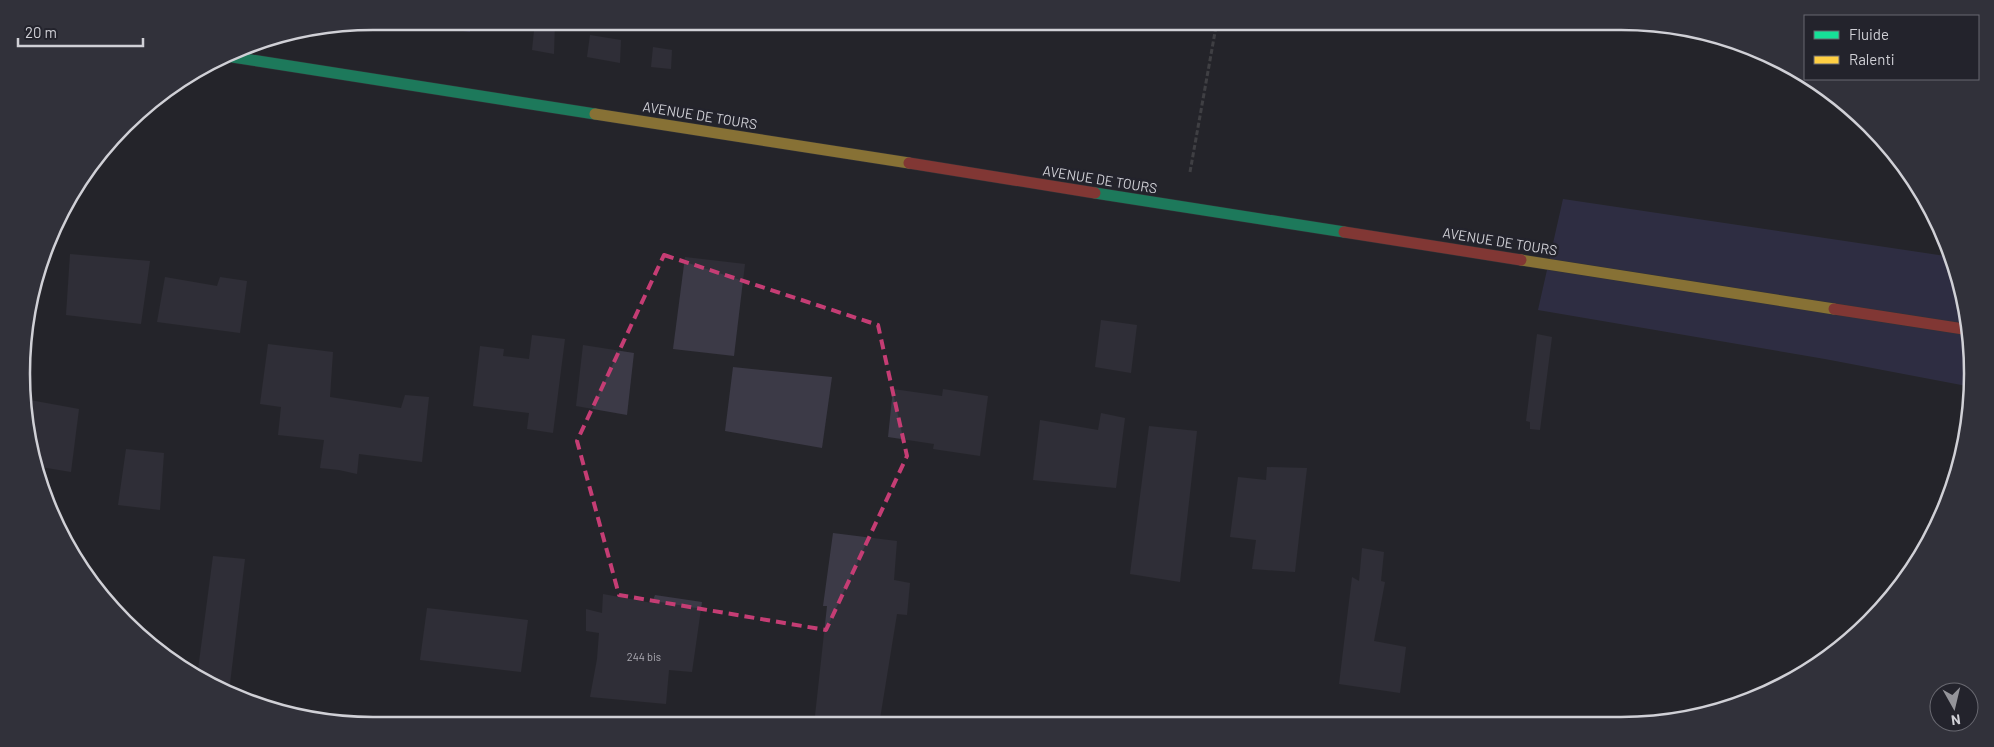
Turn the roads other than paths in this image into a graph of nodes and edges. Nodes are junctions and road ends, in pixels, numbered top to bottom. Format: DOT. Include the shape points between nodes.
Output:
graph roads {
  1 [pos="238,58"];
  2 [pos="1961,329"];
  1 -- 2 [label="main road, AVENUE DE TOURS"];
}
